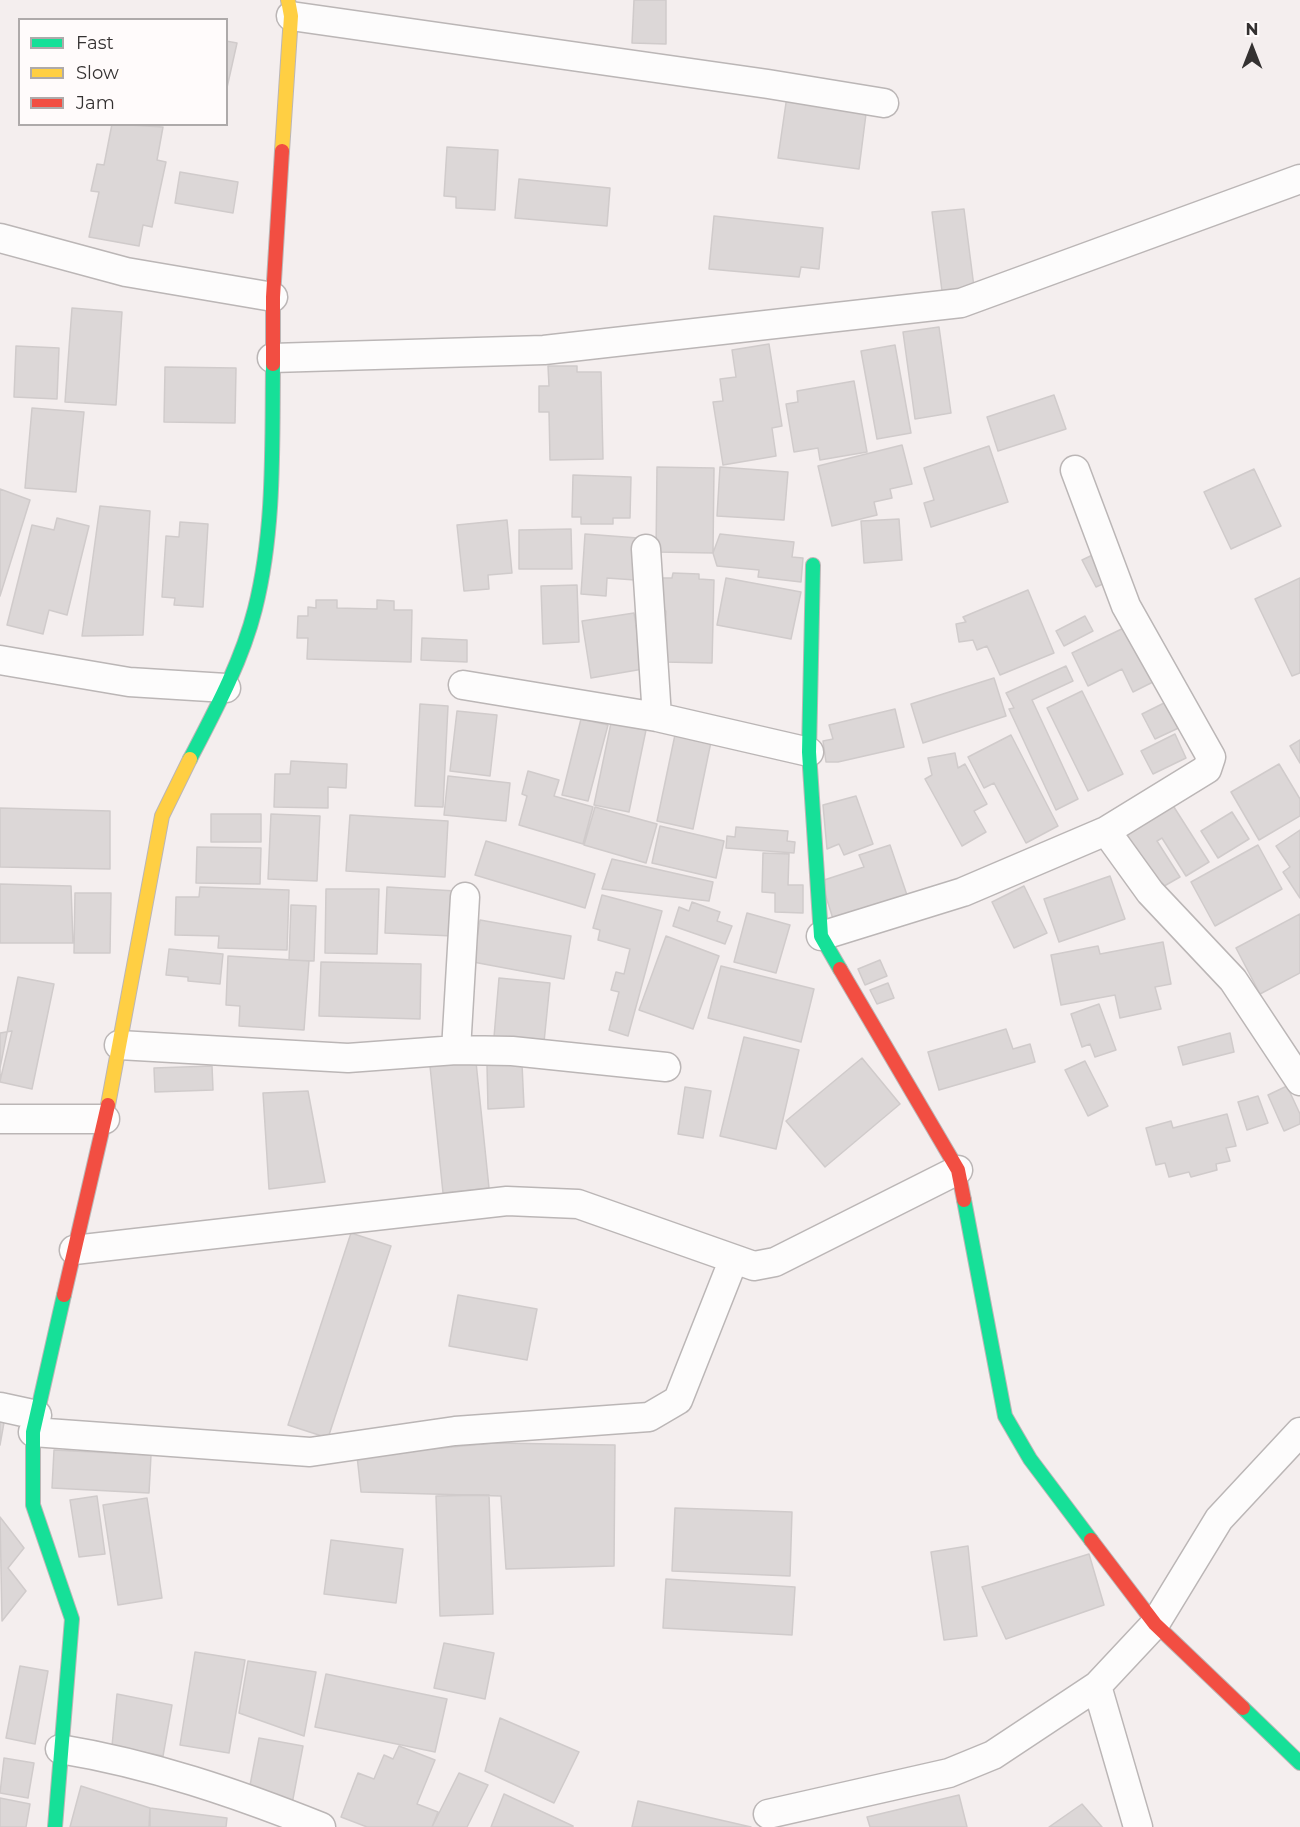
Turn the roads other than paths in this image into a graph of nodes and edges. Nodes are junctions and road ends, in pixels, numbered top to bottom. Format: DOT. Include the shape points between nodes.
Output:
graph roads {
  1 [pos="289,8"];
  2 [pos="884,103"];
  3 [pos="1300,179"];
  4 [pos="0,238"];
  5 [pos="273,297"];
  6 [pos="272,358"];
  7 [pos="1075,470"];
  8 [pos="646,549"];
  9 [pos="813,565"];
  10 [pos="0,660"];
  11 [pos="463,685"];
  12 [pos="226,688"];
  13 [pos="657,717"];
  14 [pos="809,752"];
  15 [pos="1106,831"];
  16 [pos="465,897"];
  17 [pos="821,936"];
  18 [pos="119,1045"];
  19 [pos="456,1050"];
  20 [pos="666,1067"];
  21 [pos="1300,1081"];
  22 [pos="0,1119"];
  23 [pos="105,1119"];
  24 [pos="958,1170"];
  25 [pos="74,1250"];
  26 [pos="733,1261"];
  27 [pos="0,1407"];
  28 [pos="35,1424"];
  29 [pos="1300,1432"];
  30 [pos="1155,1624"];
  31 [pos="1097,1686"];
  32 [pos="60,1749"];
  33 [pos="1300,1763"];
  34 [pos="768,1814"];
  35 [pos="55,1827"];
  36 [pos="321,1827"];
  37 [pos="1138,1827"];
  1 -- 2 [label="street"];
  1 -- 5 [label="street"];
  3 -- 6 [label="street" via="961,303 544,350"];
  4 -- 5 [label="street" via="126,272"];
  5 -- 6 [label="street"];
  6 -- 12 [label="street" via="268,527 255,609"];
  7 -- 15 [label="street" via="1126,606 1211,757 1207,769"];
  8 -- 13 [label="street"];
  9 -- 14 [label="street"];
  10 -- 12 [label="street" via="129,682"];
  11 -- 13 [label="street"];
  12 -- 18 [label="street" via="162,816"];
  13 -- 14 [label="street"];
  14 -- 17 [label="street"];
  15 -- 17 [label="street" via="963,891"];
  15 -- 21 [label="street" via="1150,892 1233,980"];
  16 -- 19 [label="street"];
  17 -- 24 [label="street"];
  18 -- 19 [label="street" via="348,1058"];
  18 -- 23 [label="street"];
  19 -- 20 [label="street" via="512,1051"];
  22 -- 23 [label="street"];
  23 -- 25 [label="street"];
  24 -- 26 [label="street" via="775,1262 754,1266"];
  24 -- 30 [label="street" via="1005,1416 1030,1459"];
  25 -- 26 [label="street" via="507,1201 578,1204"];
  25 -- 28 [label="street"];
  26 -- 28 [label="street" via="678,1400 650,1417 455,1431 310,1452"];
  27 -- 28 [label="street"];
  28 -- 32 [label="street" via="33,1505 72,1619"];
  29 -- 30 [label="street" via="1220,1519"];
  30 -- 31 [label="street"];
  30 -- 33 [label="street"];
  31 -- 34 [label="street" via="993,1755 949,1773"];
  31 -- 37 [label="street"];
  32 -- 35 [label="street"];
  32 -- 36 [label="street" via="183,1776"];
}
